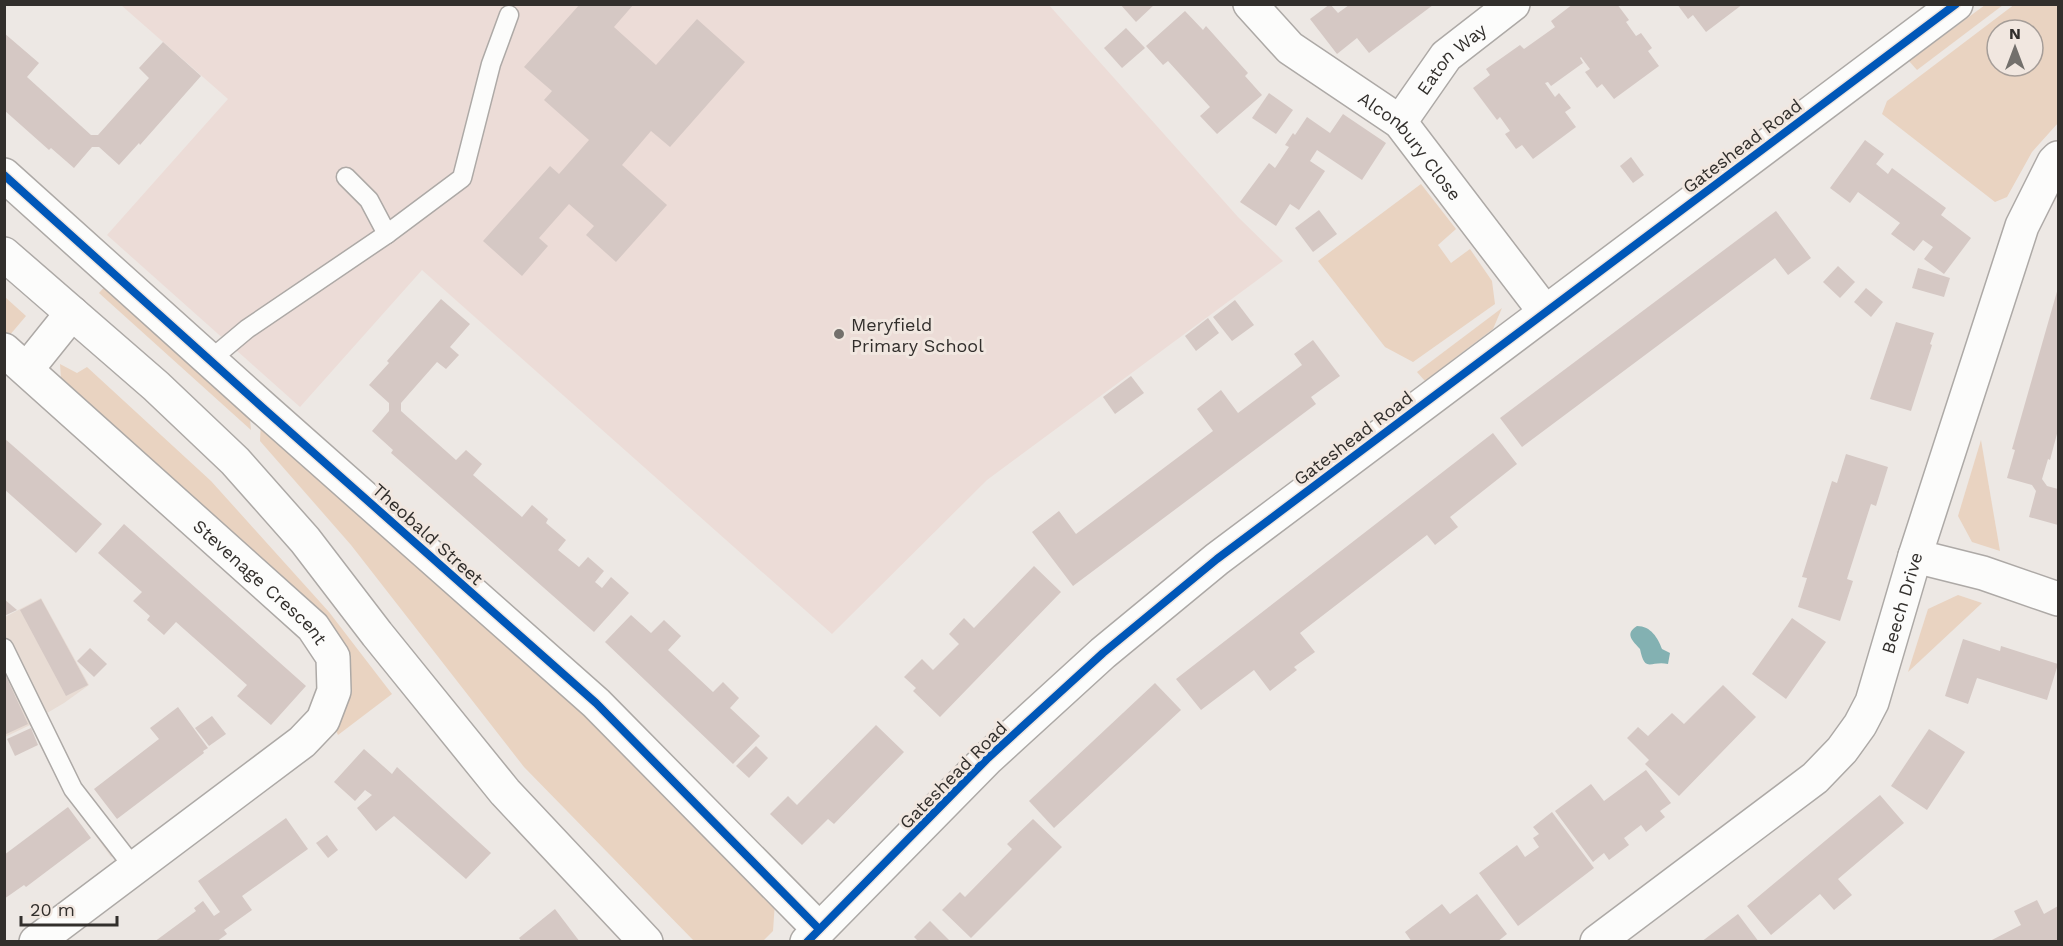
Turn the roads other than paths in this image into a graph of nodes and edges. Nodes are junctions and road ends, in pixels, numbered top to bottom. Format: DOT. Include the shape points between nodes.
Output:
graph roads {
  1 [pos="1250,4"];
  2 [pos="1513,4"];
  3 [pos="1939,10"];
  4 [pos="509,15"];
  5 [pos="1400,122"];
  6 [pos="2058,158"];
  7 [pos="4,175"];
  8 [pos="346,177"];
  9 [pos="387,234"];
  10 [pos="4,254"];
  11 [pos="1545,312"];
  12 [pos="72,314"];
  13 [pos="16,359"];
  14 [pos="210,360"];
  15 [pos="1915,556"];
  16 [pos="2058,599"];
  17 [pos="4,648"];
  18 [pos="135,868"];
  19 [pos="813,935"];
  20 [pos="36,942"];
  21 [pos="646,942"];
  22 [pos="1597,942"];
  1 -- 5 [label="street, Alconbury Close" via="1290,48"];
  2 -- 5 [label="street, Eaton Way" via="1446,56"];
  3 -- 11 [label="street, Gateshead Road"];
  4 -- 9 [label="lane" via="491,64 462,178"];
  5 -- 11 [label="street, Alconbury Close"];
  6 -- 15 [label="street, Beech Drive" via="2022,226"];
  7 -- 14 [label="street, Theobald Street"];
  8 -- 9 [label="lane" via="369,200"];
  9 -- 14 [label="lane" via="247,329"];
  10 -- 12 [label="street"];
  11 -- 19 [label="street, Gateshead Road" via="1217,559 1103,653 988,758"];
  12 -- 13 [label="street, Stevenage Crescent"];
  12 -- 21 [label="street" via="235,461 305,540 505,792"];
  13 -- 18 [label="street, Stevenage Crescent" via="313,627 333,657 334,690 323,720 302,742"];
  14 -- 19 [label="street, Theobald Street" via="596,703"];
  15 -- 16 [label="street" via="1983,573"];
  15 -- 22 [label="street, Beech Drive" via="1872,702 1842,750 1815,778"];
  17 -- 18 [label="lane" via="74,789"];
  18 -- 20 [label="street, Stevenage Crescent"];
}
